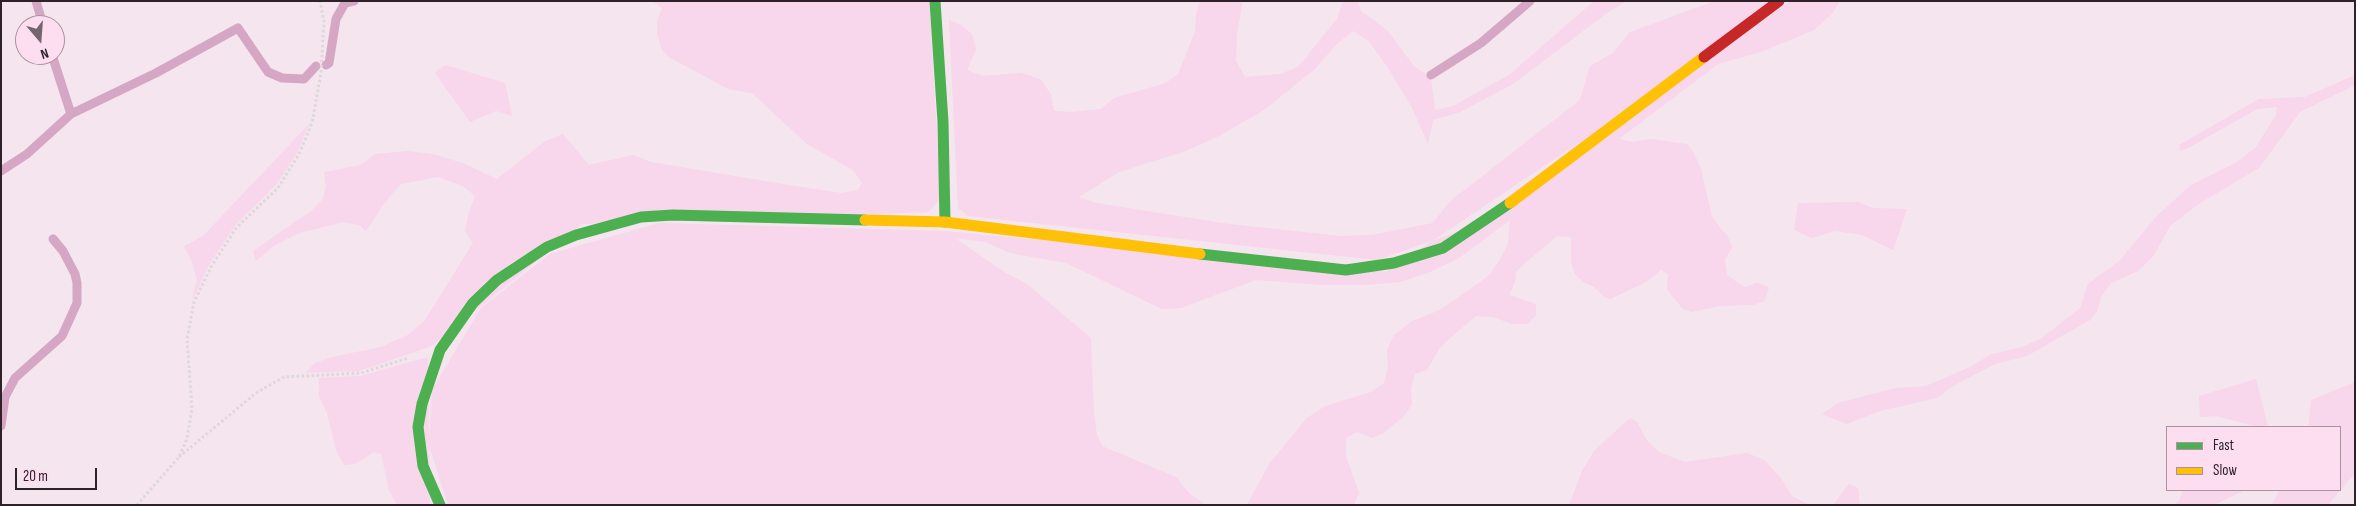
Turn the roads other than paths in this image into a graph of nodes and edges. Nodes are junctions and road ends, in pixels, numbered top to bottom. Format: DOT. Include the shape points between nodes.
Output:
graph roads {
  1 [pos="935,1"];
  2 [pos="1779,1"];
  3 [pos="945,222"];
  4 [pos="440,505"];
  1 -- 3 [label="street" via="943,122"];
  2 -- 3 [label="street" via="1487,220 1443,248 1394,264 1346,270"];
  3 -- 4 [label="street" via="673,215 641,217 576,235 547,247 504,274 473,303 440,350 418,427 423,466"];
}
